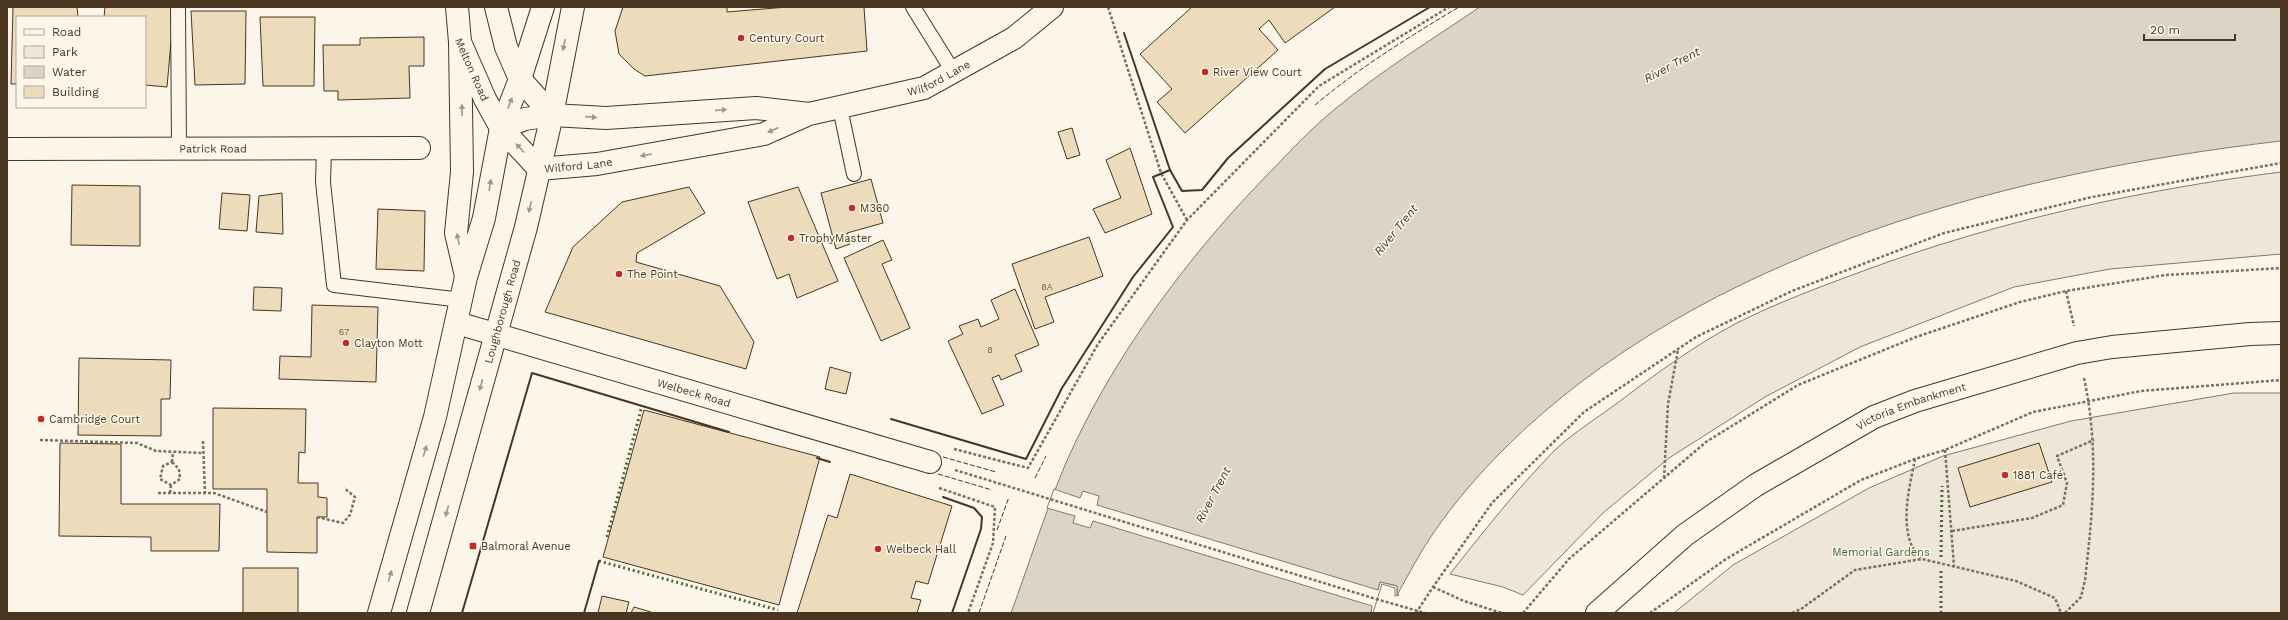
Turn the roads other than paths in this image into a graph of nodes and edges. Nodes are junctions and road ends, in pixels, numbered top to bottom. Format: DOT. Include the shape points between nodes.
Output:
graph roads {
  1 [pos="178,7"];
  2 [pos="457,7"];
  3 [pos="496,7"];
  4 [pos="543,7"];
  5 [pos="573,7"];
  6 [pos="913,7"];
  7 [pos="1052,7"];
  8 [pos="460,42"];
  9 [pos="954,73"];
  10 [pos="520,79"];
  11 [pos="840,108"];
  12 [pos="809,114"];
  13 [pos="552,115"];
  14 [pos="501,128"];
  15 [pos="180,148"];
  16 [pos="324,148"];
  17 [pos="419,148"];
  18 [pos="7,149"];
  19 [pos="539,169"];
  20 [pos="854,174"];
  21 [pos="466,277"];
  22 [pos="462,300"];
  23 [pos="458,323"];
  24 [pos="2281,333"];
  25 [pos="495,334"];
  26 [pos="930,462"];
  27 [pos="379,613"];
  28 [pos="418,613"];
  29 [pos="1597,613"];
  1 -- 15 [label="lane"];
  2 -- 8 [label="main road, Melton Road"];
  3 -- 10 [label="main road" via="506,46"];
  4 -- 10 [label="main road"];
  5 -- 13 [label="main road, Loughborough Road, one-way"];
  6 -- 9 [label="lane"];
  7 -- 9 [label="main road, Wilford Lane" via="1014,38"];
  8 -- 14 [label="main road, Melton Road"];
  21 -- 8 [label="main road, one-way" via="456,233 462,172"];
  9 -- 11 [label="main road, Wilford Lane" via="924,88"];
  10 -- 13 [label="main road"];
  14 -- 10 [label="main road, one-way"];
  11 -- 12 [label="main road, Wilford Lane"];
  11 -- 20 [label="lane"];
  13 -- 12 [label="main road, Wilford Lane, one-way" via="606,118 756,108"];
  12 -- 19 [label="main road, Wilford Lane, one-way" via="764,134 597,164"];
  13 -- 14 [label="main road, Wilford Lane" via="525,119"];
  13 -- 19 [label="main road, Loughborough Road"];
  19 -- 14 [label="main road, Wilford Lane, one-way"];
  21 -- 14 [label="main road, one-way" via="484,218"];
  15 -- 16 [label="main road, Patrick Road"];
  15 -- 18 [label="main road, Patrick Road"];
  16 -- 17 [label="main road, Patrick Road"];
  16 -- 22 [label="lane" via="323,182 334,285"];
  19 -- 25 [label="main road, Loughborough Road, one-way" via="526,227"];
  21 -- 22 [label="main road"];
  22 -- 23 [label="main road"];
  23 -- 25 [label="main road, Welbeck Road"];
  27 -- 23 [label="main road, one-way" via="435,417"];
  24 -- 29 [label="main road, Victoria Embankment" via="2112,346 2077,353 1915,401 1874,417 1756,485 1685,535"];
  25 -- 26 [label="main road, Welbeck Road"];
  25 -- 28 [label="main road, Loughborough Road, one-way"];
}
